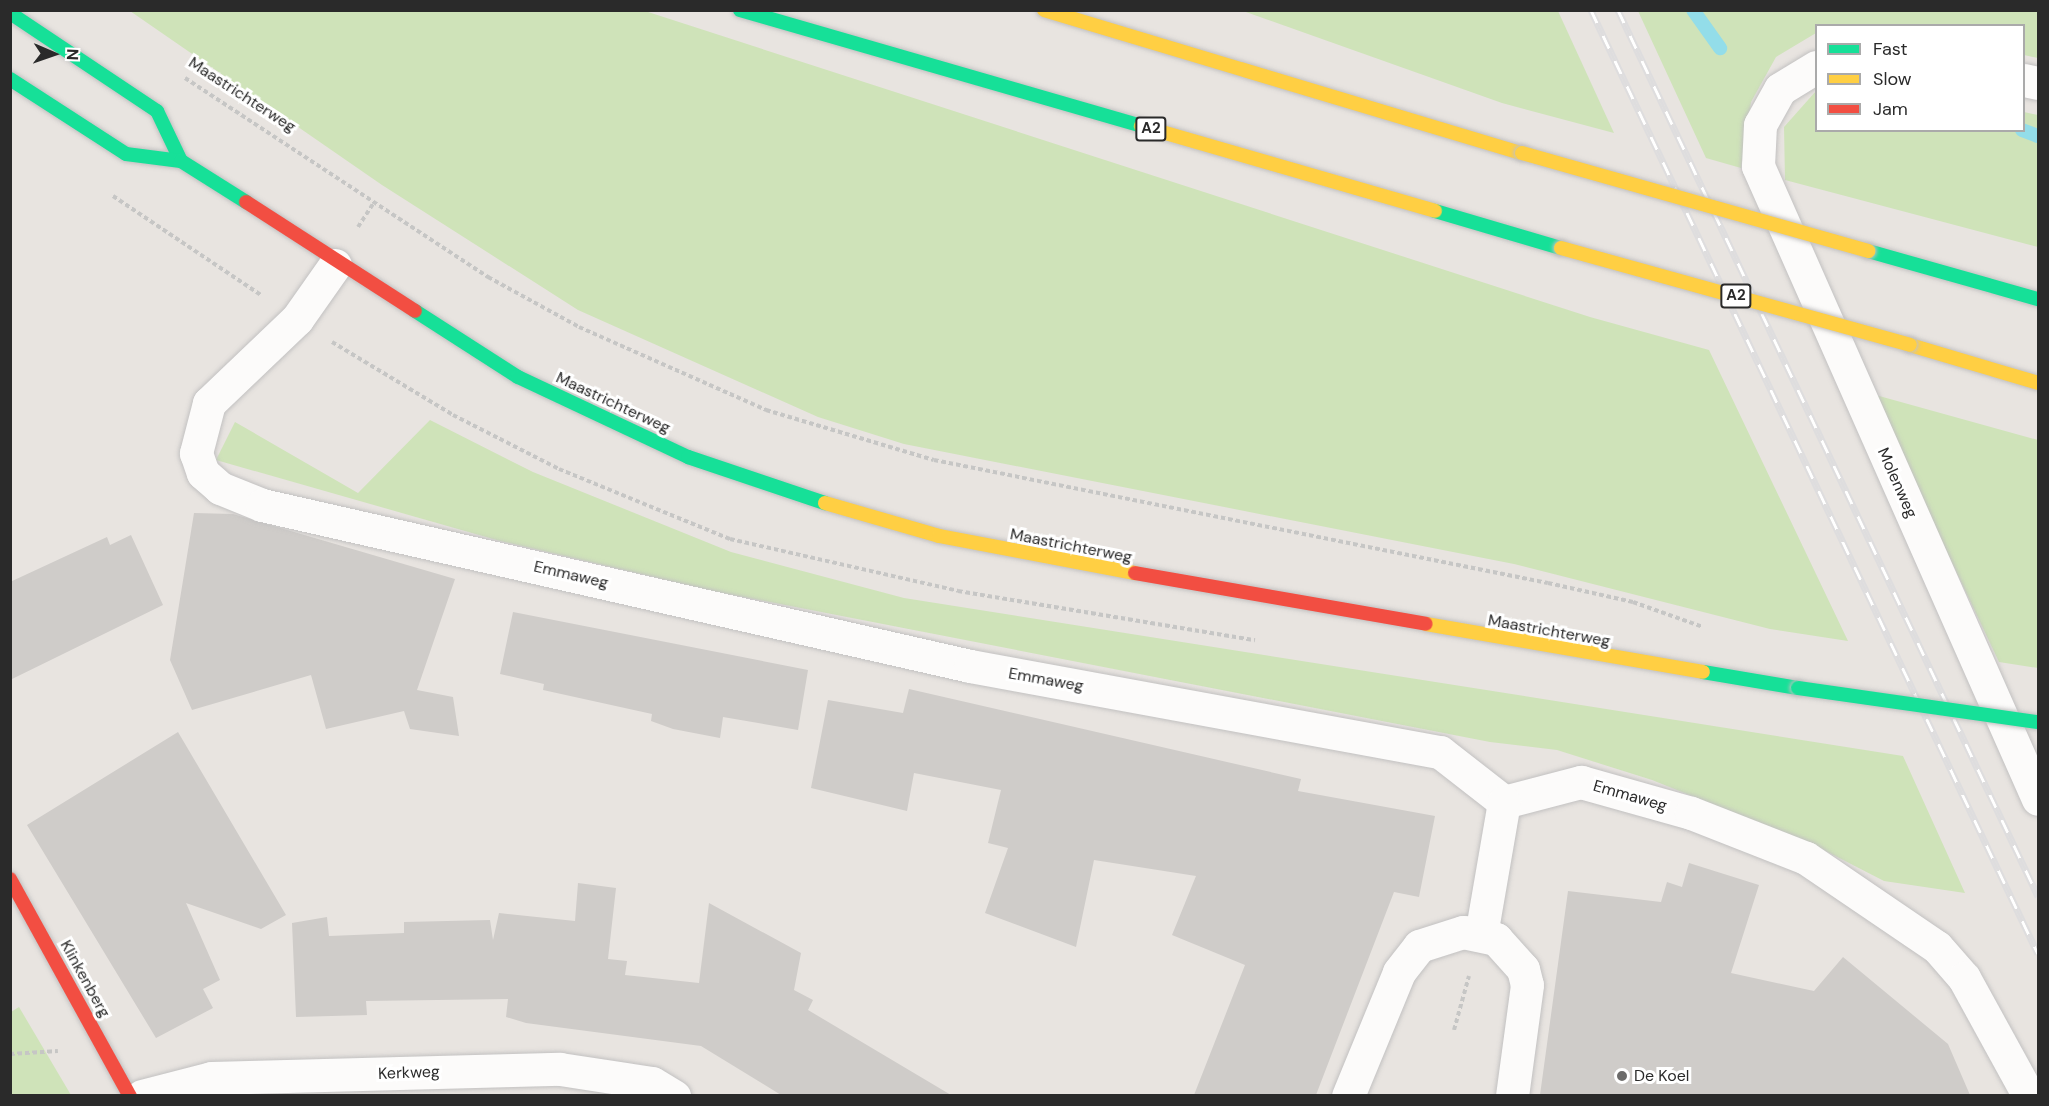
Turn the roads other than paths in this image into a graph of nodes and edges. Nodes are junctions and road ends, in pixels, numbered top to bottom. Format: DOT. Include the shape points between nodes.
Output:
graph roads {
  1 [pos="740,10"];
  2 [pos="1044,10"];
  3 [pos="10,13"];
  4 [pos="1815,68"];
  5 [pos="10,78"];
  6 [pos="181,162"];
  7 [pos="335,265"];
  8 [pos="2038,299"];
  9 [pos="2038,383"];
  10 [pos="2038,722"];
  11 [pos="2038,798"];
  12 [pos="1504,802"];
  13 [pos="10,879"];
  14 [pos="1480,935"];
  15 [pos="130,1095"];
  16 [pos="142,1095"];
  17 [pos="674,1095"];
  18 [pos="1348,1095"];
  19 [pos="1512,1095"];
  20 [pos="2029,1095"];
  1 -- 9 [label="main road, A2, bridge"];
  2 -- 8 [label="main road, bridge" via="1522,153"];
  3 -- 6 [label="main road" via="157,111"];
  4 -- 11 [label="street, Molenweg" via="1780,89 1760,125 1758,166"];
  5 -- 6 [label="main road, Maastrichterweg" via="126,154"];
  6 -- 7 [label="main road, Maastrichterweg"];
  7 -- 10 [label="main road, Maastrichterweg, bridge" via="471,350 568,402 688,457 854,514 939,536 1197,586 1798,688"];
  7 -- 12 [label="street, Emmaweg" via="297,319 209,403 196,436 203,473 220,488 262,505 970,666 1440,752"];
  12 -- 14 [label="street"];
  12 -- 20 [label="street, Emmaweg" via="1581,782 1691,813 1806,858 1937,947 1964,978"];
  13 -- 15 [label="main road, Klinkenberg"];
  14 -- 18 [label="street" via="1441,935 1419,946 1399,972"];
  14 -- 19 [label="street" via="1496,939 1512,953 1527,985"];
  16 -- 17 [label="street, Kerkweg" via="211,1078 561,1069 652,1083"];
}
